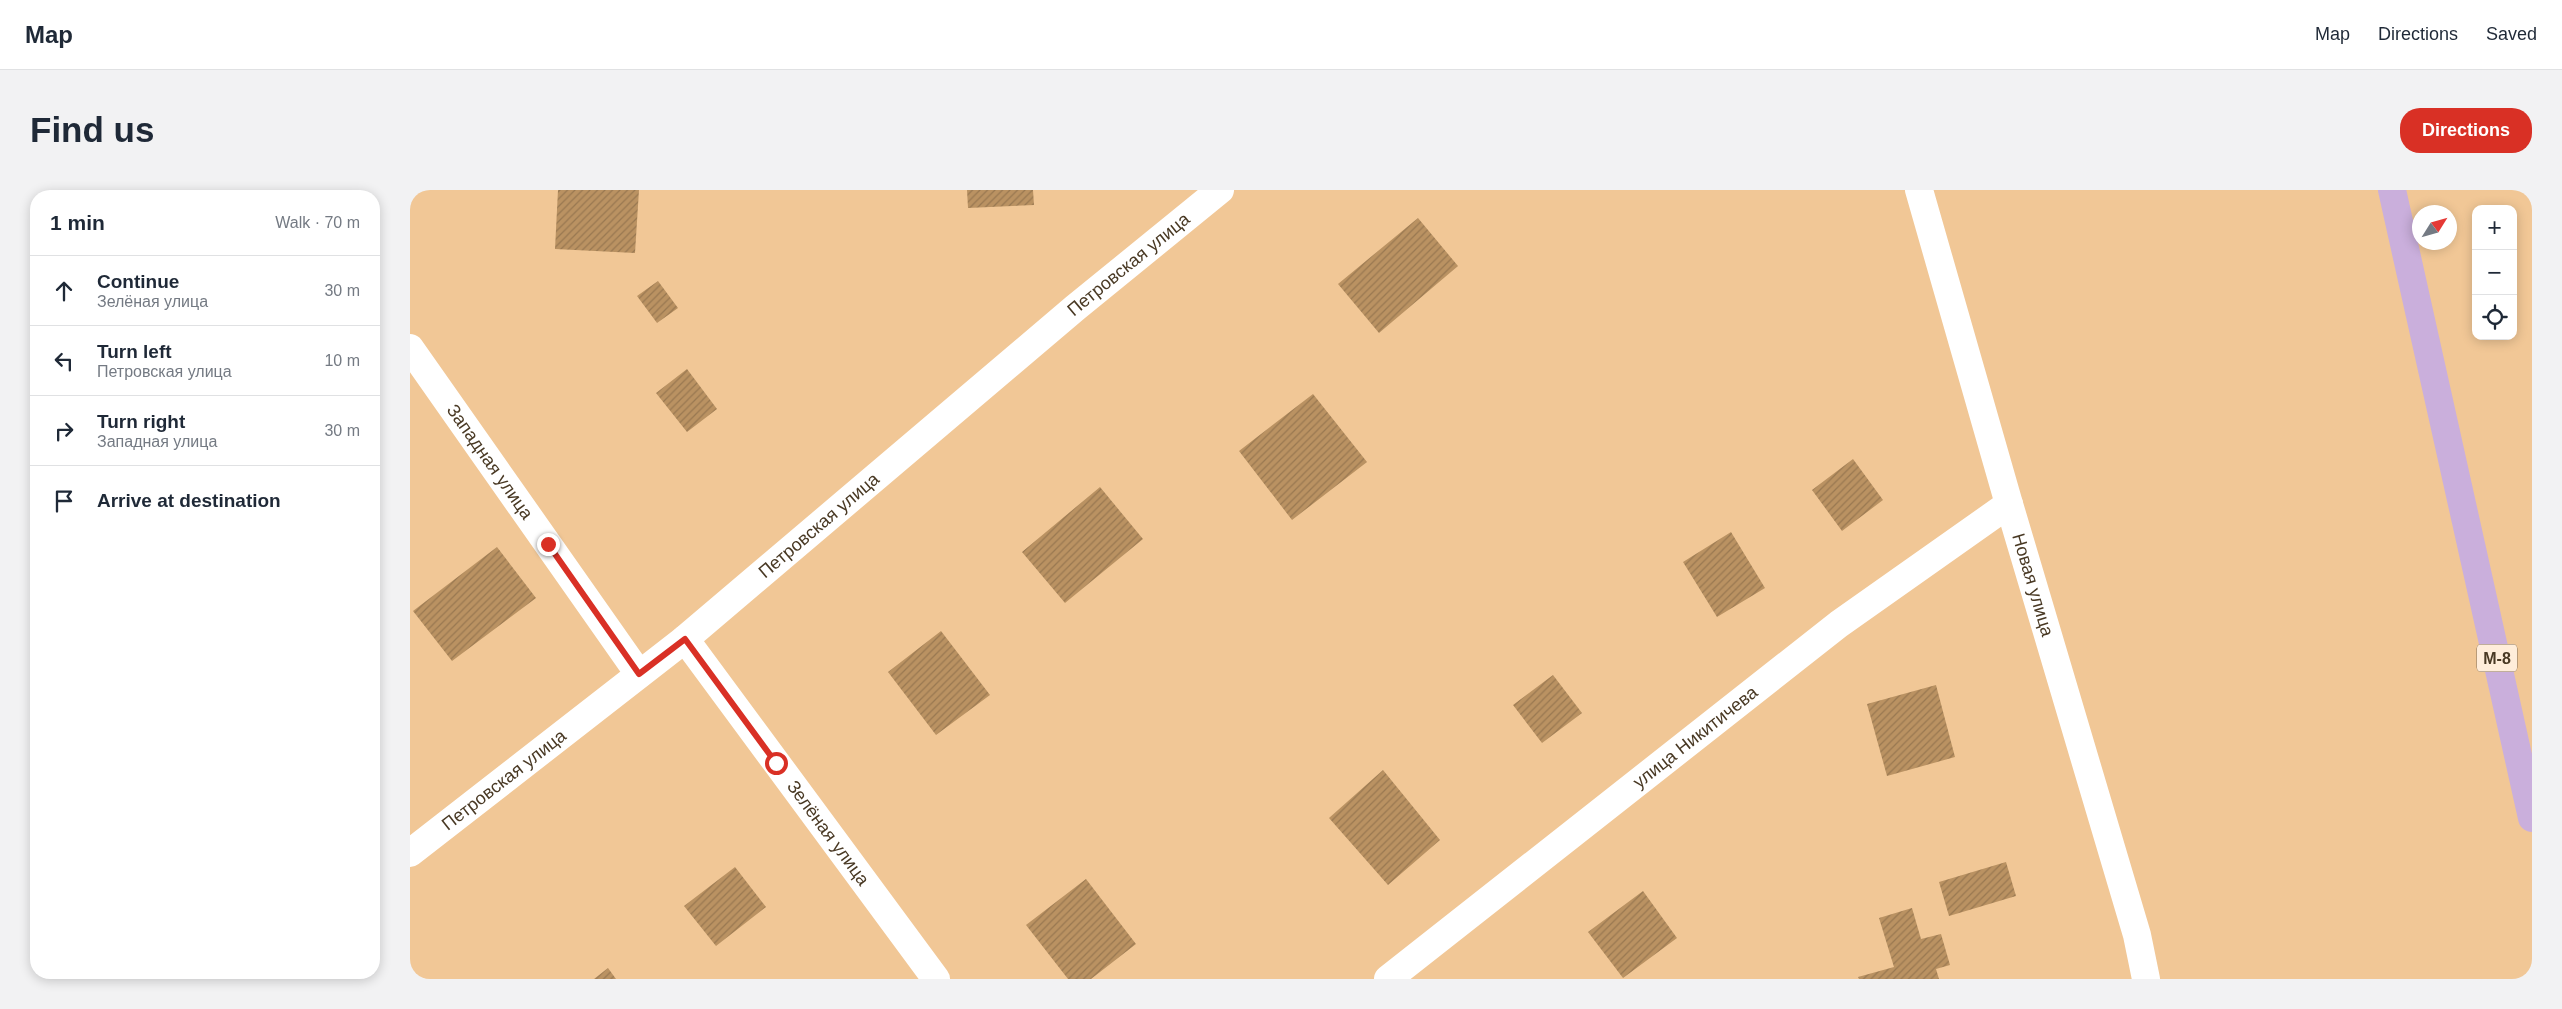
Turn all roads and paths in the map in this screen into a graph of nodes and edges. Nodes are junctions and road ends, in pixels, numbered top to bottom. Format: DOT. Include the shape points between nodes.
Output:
graph roads {
  1 [pos="1220,190"];
  2 [pos="1920,190"];
  3 [pos="2393,192"];
  4 [pos="410,348"];
  5 [pos="2009,504"];
  6 [pos="685,639"];
  7 [pos="639,674"];
  8 [pos="2532,818"];
  9 [pos="410,853"];
  10 [pos="936,979"];
  11 [pos="1388,979"];
  12 [pos="2146,979"];
  1 -- 6 [label="street, Петровская улица" via="1075,308"];
  2 -- 5 [label="street, Новая улица"];
  3 -- 8 [label="main road, М-8"];
  4 -- 7 [label="street, Западная улица"];
  5 -- 11 [label="street, улица Никитичева" via="1839,624"];
  5 -- 12 [label="street, Новая улица" via="2137,935"];
  6 -- 7 [label="street, Петровская улица"];
  6 -- 10 [label="street, Зелёная улица"];
  7 -- 9 [label="street, Петровская улица"];
}
